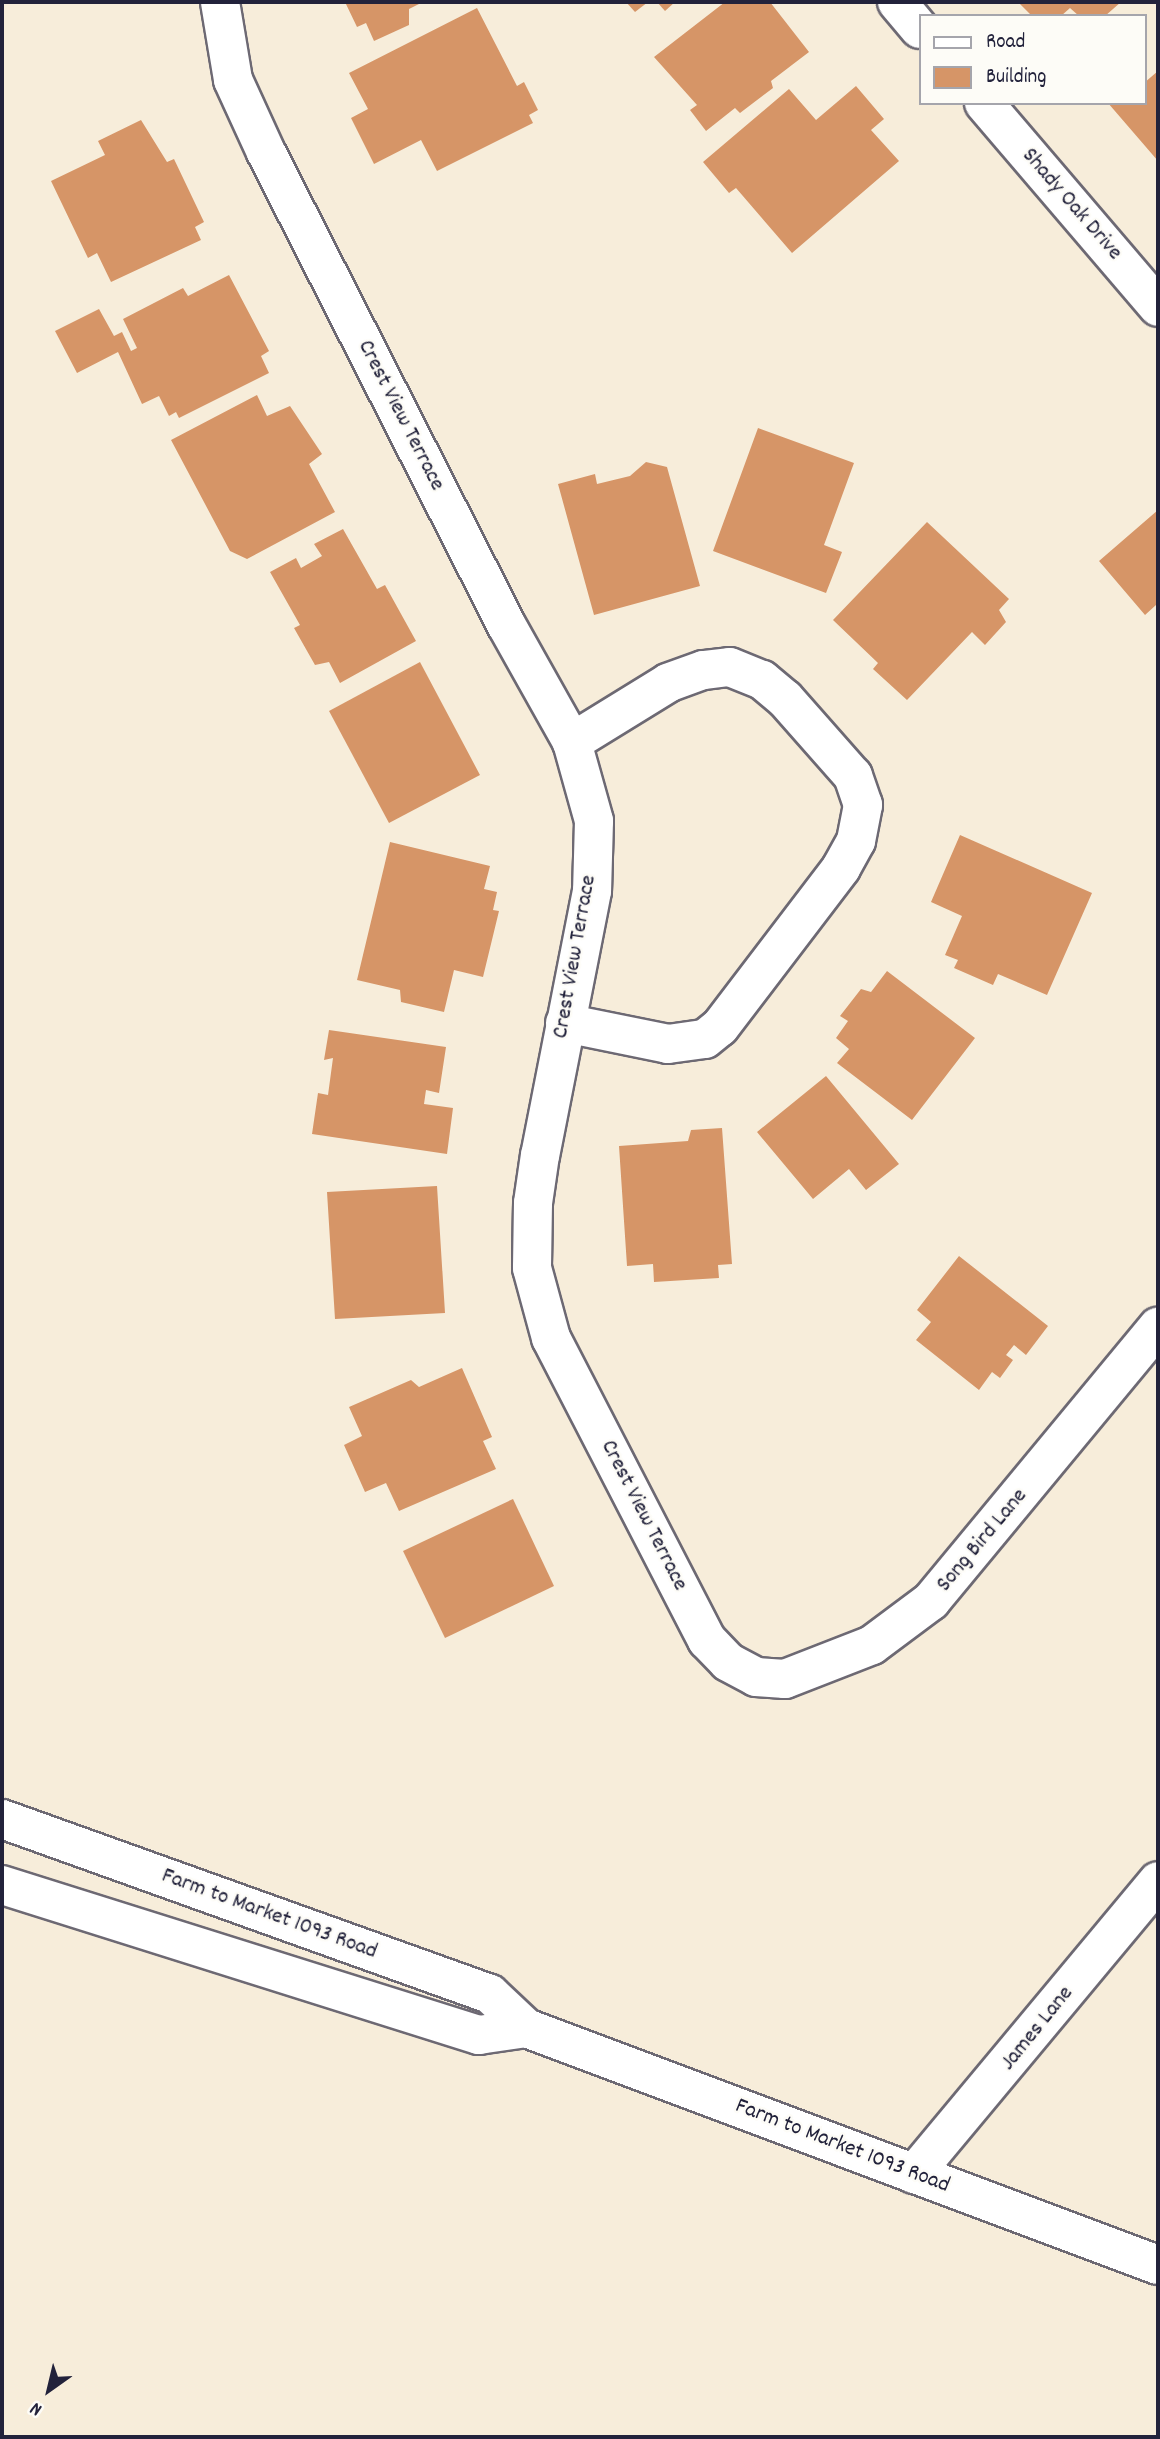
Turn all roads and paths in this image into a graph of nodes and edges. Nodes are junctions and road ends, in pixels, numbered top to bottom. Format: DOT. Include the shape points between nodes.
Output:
graph roads {
  1 [pos="220,2"];
  2 [pos="897,2"];
  3 [pos="918,27"];
  4 [pos="986,105"];
  5 [pos="1158,307"];
  6 [pos="572,742"];
  7 [pos="565,1023"];
  8 [pos="1158,1328"];
  9 [pos="756,1677"];
  10 [pos="2,1819"];
  11 [pos="1158,1881"];
  12 [pos="2,1885"];
  13 [pos="526,2028"];
  14 [pos="914,2174"];
  15 [pos="1158,2266"];
  1 -- 6 [label="street, Crest View Terrace" via="233,79 266,152"];
  2 -- 3 [label="street"];
  4 -- 5 [label="street, Shady Oak Drive"];
  6 -- 7 [label="street, Crest View Terrace" via="594,821 592,891"];
  6 -- 7 [label="street" via="668,683 703,670 729,667 762,680 785,699 853,776 863,805 856,841 841,868 720,1027 705,1040 668,1044"];
  7 -- 9 [label="street, Crest View Terrace" via="533,1203 532,1268 551,1338 707,1640 728,1662"];
  8 -- 9 [label="street, Song Bird Lane" via="931,1601 872,1645 785,1679"];
  10 -- 13 [label="street, Farm to Market 1093 Road" via="490,1994"];
  11 -- 14 [label="street, James Lane"];
  12 -- 13 [label="street, Farm to Market 1093 Road" via="479,2035"];
  13 -- 14 [label="street, Farm to Market 1093 Road"];
  14 -- 15 [label="street, Farm to Market 1093 Road"];
}
